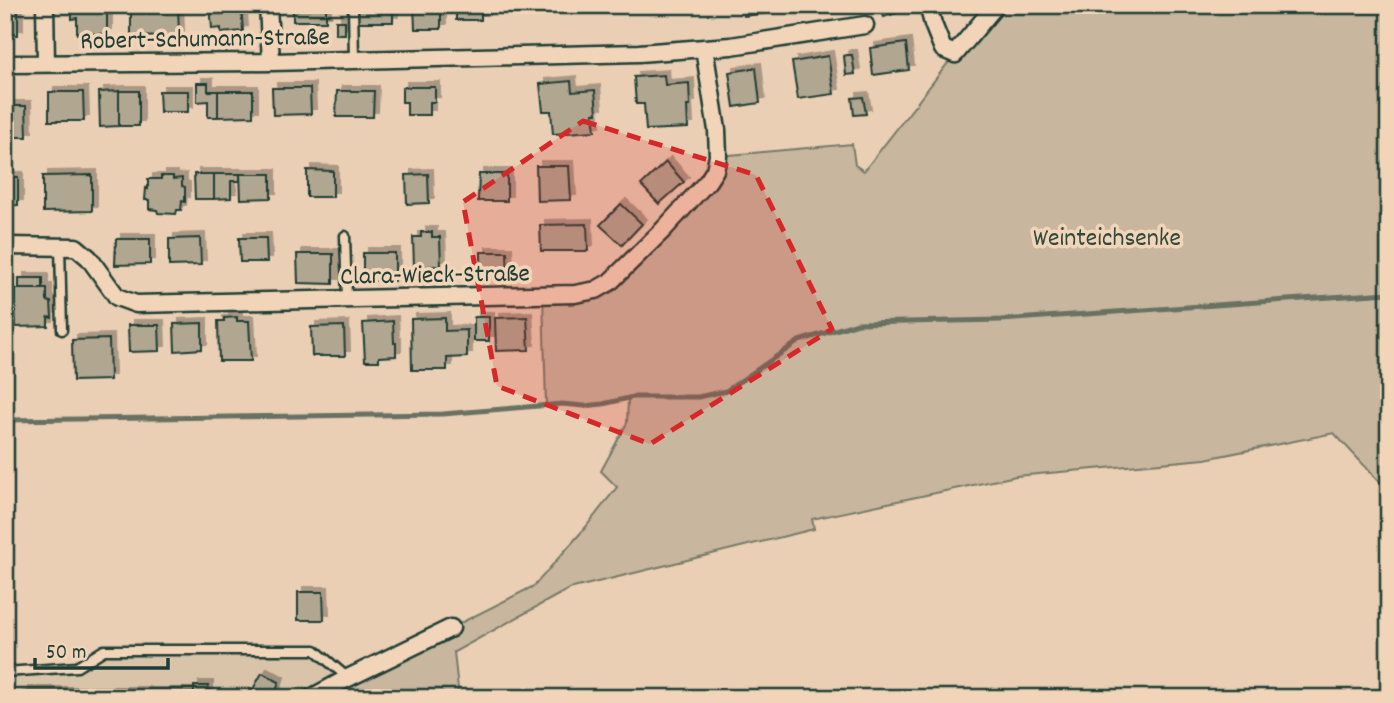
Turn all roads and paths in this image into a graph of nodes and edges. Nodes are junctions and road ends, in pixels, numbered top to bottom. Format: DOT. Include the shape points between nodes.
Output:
graph roads {
  1 [pos="45,5"];
  2 [pos="268,5"];
  3 [pos="354,5"];
  4 [pos="928,5"];
  5 [pos="996,5"];
  6 [pos="865,25"];
  7 [pos="704,48"];
  8 [pos="354,60"];
  9 [pos="46,62"];
  10 [pos="271,62"];
  11 [pos="5,64"];
  12 [pos="345,236"];
  13 [pos="5,246"];
  14 [pos="60,246"];
  15 [pos="347,299"];
  16 [pos="62,330"];
  17 [pos="451,628"];
  18 [pos="5,672"];
  19 [pos="348,678"];
  20 [pos="311,698"];
  1 -- 9 [label="street"];
  2 -- 10 [label="street"];
  3 -- 8 [label="lane"];
  4 -- 5 [label="street" via="943,49 955,54"];
  6 -- 7 [label="street, Robert-Schumann-Straße"];
  7 -- 8 [label="street, Robert-Schumann-Straße"];
  7 -- 15 [label="street, Clara-Wieck-Straße" via="717,130 715,170 610,282 575,294"];
  8 -- 10 [label="street, Robert-Schumann-Straße"];
  9 -- 10 [label="street, Robert-Schumann-Straße"];
  9 -- 11 [label="street, Robert-Schumann-Straße"];
  12 -- 15 [label="lane"];
  13 -- 14 [label="street, Clara-Wieck-Straße"];
  14 -- 15 [label="street, Clara-Wieck-Straße" via="76,247 89,257 117,297 136,304"];
  14 -- 16 [label="lane"];
  17 -- 19 [label="street"];
  18 -- 19 [label="lane" via="77,667 104,650 315,650"];
  19 -- 20 [label="street"];
}
